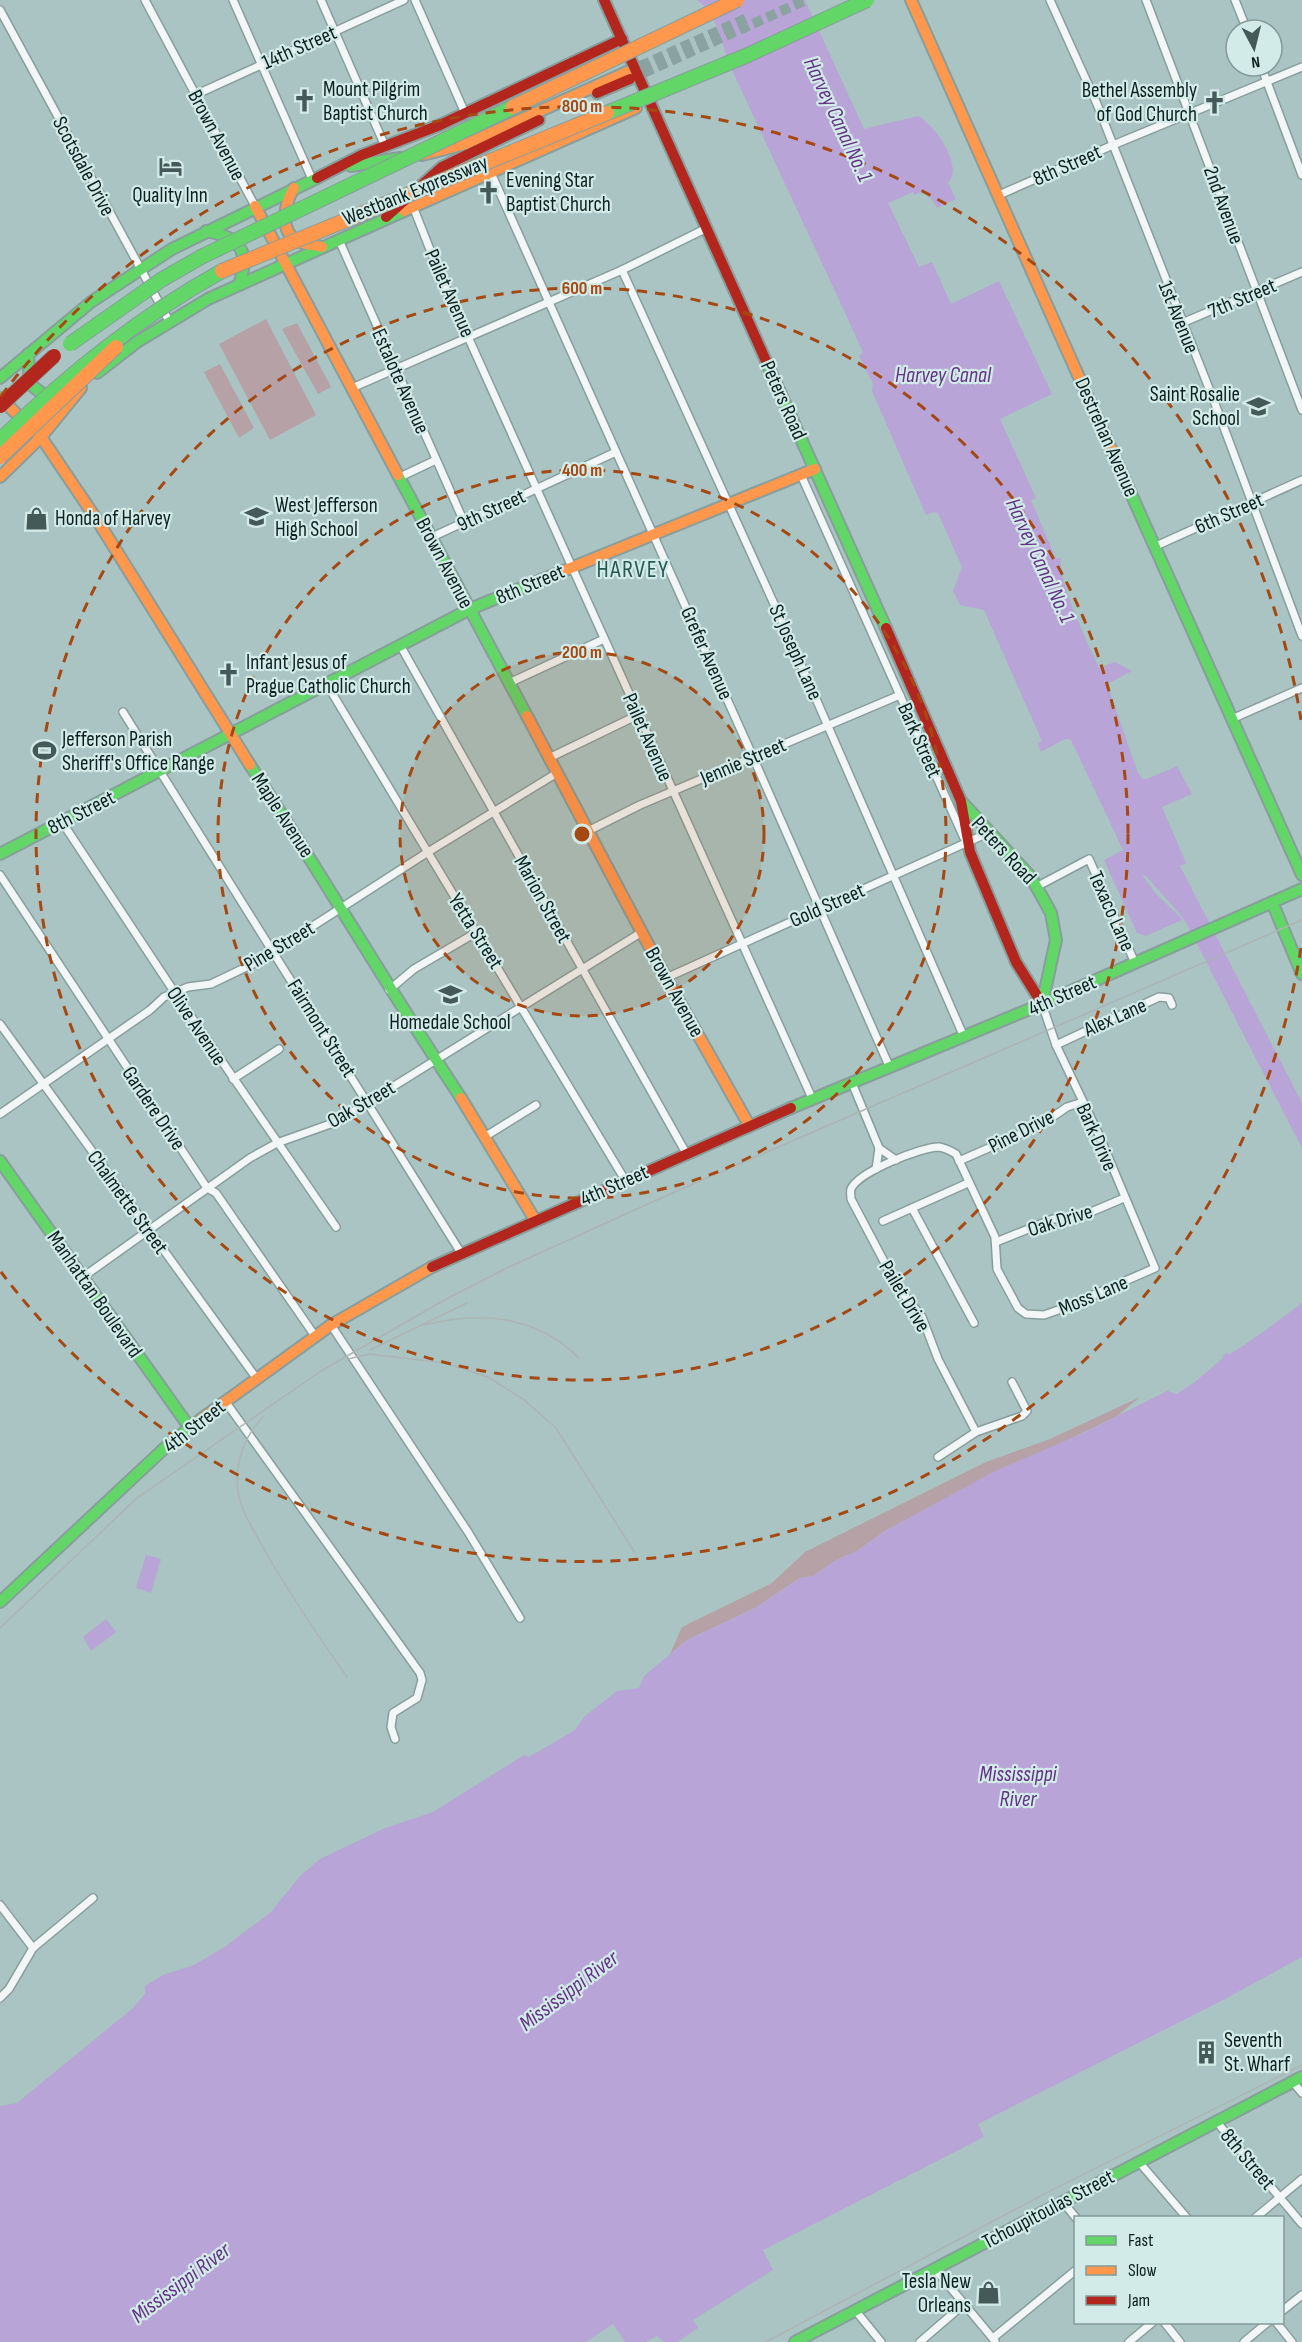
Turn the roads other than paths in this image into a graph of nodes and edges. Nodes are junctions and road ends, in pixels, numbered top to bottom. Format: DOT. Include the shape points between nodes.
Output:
graph roads {
  1 [pos="145,0"];
  2 [pos="233,0"];
  3 [pos="321,0"];
  4 [pos="404,0"];
  5 [pos="415,0"];
  6 [pos="604,0"];
  7 [pos="737,0"];
  8 [pos="867,0"];
  9 [pos="911,0"];
  10 [pos="1050,0"];
  11 [pos="1146,0"];
  12 [pos="1235,0"];
  13 [pos="0,10"];
  14 [pos="1242,18"];
  15 [pos="334,31"];
  16 [pos="622,39"];
  17 [pos="261,65"];
  18 [pos="1302,67"];
  19 [pos="1266,80"];
  20 [pos="195,95"];
  21 [pos="650,101"];
  22 [pos="1190,112"];
  23 [pos="465,113"];
  24 [pos="1113,145"];
  25 [pos="385,146"];
  26 [pos="336,169"];
  27 [pos="491,173"];
  28 [pos="1302,175"];
  29 [pos="312,179"];
  30 [pos="294,187"];
  31 [pos="999,195"];
  32 [pos="255,206"];
  33 [pos="414,209"];
  34 [pos="380,223"];
  35 [pos="707,228"];
  36 [pos="206,231"];
  37 [pos="339,240"];
  38 [pos="324,247"];
  39 [pos="286,264"];
  40 [pos="142,269"];
  41 [pos="622,270"];
  42 [pos="1302,272"];
  43 [pos="239,285"];
  44 [pos="1256,291"];
  45 [pos="549,302"];
  46 [pos="143,317"];
  47 [pos="169,321"];
  48 [pos="1182,323"];
  49 [pos="470,337"];
  50 [pos="70,344"];
  51 [pos="28,354"];
  52 [pos="396,369"];
  53 [pos="0,378"];
  54 [pos="352,388"];
  55 [pos="73,397"];
  56 [pos="0,398"];
  57 [pos="0,406"];
  58 [pos="1302,410"];
  59 [pos="41,437"];
  60 [pos="0,440"];
  61 [pos="616,452"];
  62 [pos="0,457"];
  63 [pos="436,459"];
  64 [pos="815,469"];
  65 [pos="801,475"];
  66 [pos="0,477"];
  67 [pos="400,477"];
  68 [pos="1302,480"];
  69 [pos="538,489"];
  70 [pos="1252,502"];
  71 [pos="729,503"];
  72 [pos="464,522"];
  73 [pos="653,535"];
  74 [pos="432,537"];
  75 [pos="1156,546"];
  76 [pos="571,567"];
  77 [pos="470,609"];
  78 [pos="1302,636"];
  79 [pos="604,639"];
  80 [pos="400,645"];
  81 [pos="326,683"];
  82 [pos="509,683"];
  83 [pos="1302,688"];
  84 [pos="900,695"];
  85 [pos="123,712"];
  86 [pos="638,715"];
  87 [pos="1234,718"];
  88 [pos="828,725"];
  89 [pos="230,734"];
  90 [pos="753,757"];
  91 [pos="549,758"];
  92 [pos="161,770"];
  93 [pos="557,773"];
  94 [pos="672,791"];
  95 [pos="961,801"];
  96 [pos="494,811"];
  97 [pos="62,822"];
  98 [pos="588,831"];
  99 [pos="988,833"];
  100 [pos="966,843"];
  101 [pos="428,852"];
  102 [pos="0,854"];
  103 [pos="0,874"];
  104 [pos="894,875"];
  105 [pos="1302,875"];
  106 [pos="1038,886"];
  107 [pos="1302,889"];
  108 [pos="1272,902"];
  109 [pos="341,908"];
  110 [pos="820,909"];
  111 [pos="477,932"];
  112 [pos="642,932"];
  113 [pos="741,944"];
  114 [pos="274,951"];
  115 [pos="1135,963"];
  116 [pos="583,969"];
  117 [pos="1302,974"];
  118 [pos="666,978"];
  119 [pos="389,990"];
  120 [pos="175,993"];
  121 [pos="1042,1005"];
  122 [pos="1172,1005"];
  123 [pos="522,1006"];
  124 [pos="0,1024"];
  125 [pos="964,1037"];
  126 [pos="108,1039"];
  127 [pos="1056,1045"];
  128 [pos="279,1049"];
  129 [pos="435,1060"];
  130 [pos="890,1068"];
  131 [pos="233,1079"];
  132 [pos="43,1083"];
  133 [pos="852,1083"];
  134 [pos="812,1098"];
  135 [pos="368,1102"];
  136 [pos="1083,1102"];
  137 [pos="536,1104"];
  138 [pos="0,1114"];
  139 [pos="749,1125"];
  140 [pos="486,1137"];
  141 [pos="277,1143"];
  142 [pos="879,1148"];
  143 [pos="686,1153"];
  144 [pos="896,1160"];
  145 [pos="0,1161"];
  146 [pos="959,1161"];
  147 [pos="876,1168"];
  148 [pos="625,1179"];
  149 [pos="968,1183"];
  150 [pos="207,1188"];
  151 [pos="1124,1198"];
  152 [pos="912,1208"];
  153 [pos="535,1220"];
  154 [pos="883,1221"];
  155 [pos="336,1227"];
  156 [pos="148,1230"];
  157 [pos="996,1242"];
  158 [pos="461,1253"];
  159 [pos="1155,1268"];
  160 [pos="83,1277"];
  161 [pos="974,1323"];
  162 [pos="331,1325"];
  163 [pos="315,1336"];
  164 [pos="256,1379"];
  165 [pos="1012,1382"];
  166 [pos="225,1401"];
  167 [pos="190,1428"];
  168 [pos="976,1432"];
  169 [pos="938,1457"];
  170 [pos="0,1602"];
  171 [pos="520,1618"];
  172 [pos="395,1739"];
  173 [pos="93,1898"];
  174 [pos="0,1905"];
  175 [pos="33,1948"];
  176 [pos="0,1998"];
  177 [pos="1299,2084"];
  178 [pos="1216,2121"];
  179 [pos="1138,2162"];
  180 [pos="1302,2179"];
  181 [pos="1280,2198"];
  182 [pos="1063,2202"];
  183 [pos="1075,2216"];
  184 [pos="1186,2216"];
  185 [pos="1256,2216"];
  186 [pos="1302,2224"];
  187 [pos="935,2269"];
  188 [pos="1074,2272"];
  189 [pos="1302,2295"];
  190 [pos="964,2304"];
  191 [pos="1284,2309"];
  192 [pos="855,2310"];
  193 [pos="1150,2324"];
  194 [pos="1166,2324"];
  195 [pos="1266,2324"];
  196 [pos="1278,2324"];
  197 [pos="995,2340"];
  198 [pos="795,2342"];
  199 [pos="881,2342"];
  200 [pos="920,2342"];
  201 [pos="1129,2342"];
  202 [pos="1180,2342"];
  203 [pos="1244,2342"];
  204 [pos="1292,2342"];
  1 -- 20 [label="street, Brown Avenue"];
  2 -- 17 [label="street"];
  3 -- 15 [label="street"];
  4 -- 15 [label="street, 14th Street"];
  5 -- 23 [label="street"];
  6 -- 16 [label="main road, Peters Road"];
  7 -- 50 [label="main road, Westbank Expressway, bridge" via="201,257"];
  8 -- 46 [label="main road, Westbank Expressway, bridge" via="748,55 267,250 199,283"];
  9 -- 31 [label="main road, Destrehan Avenue"];
  10 -- 24 [label="street, 1st Avenue"];
  11 -- 22 [label="street, 2nd Avenue"];
  12 -- 14 [label="street"];
  13 -- 40 [label="street, Scotsdale Drive"];
  15 -- 17 [label="street, 14th Street"];
  15 -- 25 [label="street"];
  16 -- 21 [label="main road, Peters Road"];
  16 -- 23 [label="main road"];
  17 -- 20 [label="street, 14th Street"];
  17 -- 29 [label="street"];
  18 -- 19 [label="street, 8th Street"];
  19 -- 22 [label="street, 8th Street"];
  19 -- 28 [label="street"];
  20 -- 32 [label="street, Brown Avenue"];
  21 -- 27 [label="main road, Westbank Expressway"];
  21 -- 35 [label="main road, Peters Road"];
  22 -- 24 [label="street, 8th Street"];
  22 -- 44 [label="street, 2nd Avenue"];
  23 -- 25 [label="main road"];
  24 -- 31 [label="street, 8th Street"];
  24 -- 48 [label="street, 1st Avenue"];
  25 -- 26 [label="main road"];
  26 -- 29 [label="main road"];
  26 -- 34 [label="main road" via="466,144 628,75 442,167"];
  27 -- 33 [label="main road, Westbank Expressway"];
  27 -- 45 [label="street, Grefer Avenue"];
  29 -- 30 [label="main road"];
  30 -- 32 [label="main road"];
  30 -- 38 [label="main road" via="283,212 292,235 307,246"];
  31 -- 75 [label="main road, Destrehan Avenue"];
  32 -- 36 [label="main road"];
  32 -- 39 [label="main road, Brown Avenue"];
  33 -- 34 [label="main road, Westbank Expressway"];
  33 -- 49 [label="street, Pailet Avenue"];
  34 -- 37 [label="main road, Westbank Expressway"];
  35 -- 41 [label="street"];
  35 -- 64 [label="main road, Peters Road"];
  36 -- 40 [label="main road"];
  36 -- 43 [label="main road" via="225,233 242,249 246,269"];
  37 -- 38 [label="main road, Westbank Expressway"];
  37 -- 52 [label="street, Estalote Avenue"];
  38 -- 39 [label="main road, Westbank Expressway"];
  39 -- 43 [label="main road, Westbank Expressway"];
  39 -- 54 [label="main road, Brown Avenue"];
  40 -- 47 [label="street, Scotsdale Drive"];
  40 -- 51 [label="main road" via="91,302"];
  41 -- 45 [label="street"];
  41 -- 71 [label="street, St Joseph Lane"];
  42 -- 44 [label="street, 7th Street"];
  43 -- 47 [label="main road, Westbank Expressway"];
  44 -- 48 [label="street, 7th Street"];
  44 -- 58 [label="street, 2nd Avenue"];
  45 -- 49 [label="street"];
  45 -- 61 [label="street, Grefer Avenue"];
  46 -- 60 [label="main road, Westbank Expressway, bridge" via="77,368"];
  46 -- 62 [label="main road, bridge" via="132,333"];
  47 -- 55 [label="main road, Westbank Expressway" via="103,368"];
  48 -- 70 [label="street, 1st Avenue"];
  49 -- 52 [label="street"];
  49 -- 69 [label="street, Pailet Avenue"];
  51 -- 53 [label="main road"];
  51 -- 55 [label="main road" via="30,384 35,391 46,399"];
  52 -- 54 [label="street"];
  52 -- 63 [label="street, Estalote Avenue"];
  54 -- 67 [label="main road, Brown Avenue"];
  55 -- 59 [label="main road, Westbank Expressway"];
  56 -- 57 [label="main road, bridge" via="54,356"];
  56 -- 59 [label="main road, Maple Avenue"];
  59 -- 66 [label="main road, Westbank Expressway"];
  59 -- 89 [label="main road, Maple Avenue"];
  61 -- 69 [label="street, 9th Street"];
  61 -- 73 [label="street, Grefer Avenue"];
  63 -- 67 [label="street"];
  63 -- 72 [label="street, Estalote Avenue"];
  64 -- 65 [label="main road, 8th Street"];
  64 -- 95 [label="main road, Peters Road"];
  65 -- 71 [label="main road, 8th Street"];
  65 -- 84 [label="street, Bark Street"];
  67 -- 74 [label="main road, Brown Avenue"];
  68 -- 70 [label="street, 6th Street"];
  69 -- 72 [label="street, 9th Street"];
  69 -- 76 [label="street, Pailet Avenue"];
  70 -- 75 [label="street, 6th Street"];
  70 -- 78 [label="street, 1st Avenue"];
  71 -- 73 [label="main road, 8th Street"];
  71 -- 88 [label="street, St Joseph Lane"];
  72 -- 74 [label="street, 9th Street"];
  73 -- 76 [label="main road, 8th Street"];
  73 -- 90 [label="street, Grefer Avenue"];
  74 -- 77 [label="main road, Brown Avenue"];
  75 -- 87 [label="main road, Destrehan Avenue"];
  76 -- 77 [label="main road, 8th Street"];
  76 -- 79 [label="street, Pailet Avenue"];
  77 -- 80 [label="main road, 8th Street"];
  77 -- 82 [label="main road, Brown Avenue"];
  79 -- 82 [label="street"];
  79 -- 86 [label="street, Pailet Avenue"];
  80 -- 81 [label="main road, 8th Street"];
  80 -- 96 [label="street, Marion Street"];
  81 -- 89 [label="main road, 8th Street"];
  81 -- 101 [label="street, Yetta Street"];
  82 -- 91 [label="main road, Brown Avenue"];
  83 -- 87 [label="street"];
  84 -- 88 [label="street, Jennie Street"];
  84 -- 100 [label="street, Bark Street"];
  85 -- 92 [label="street, Fairmont Street"];
  86 -- 91 [label="street"];
  86 -- 94 [label="street, Pailet Avenue"];
  87 -- 105 [label="main road, Destrehan Avenue"];
  88 -- 90 [label="street, Jennie Street"];
  88 -- 104 [label="street, St Joseph Lane"];
  89 -- 92 [label="main road, 8th Street"];
  89 -- 109 [label="main road, Maple Avenue"];
  90 -- 94 [label="street, Jennie Street"];
  90 -- 110 [label="street, Grefer Avenue"];
  91 -- 93 [label="main road, Brown Avenue"];
  92 -- 97 [label="main road, 8th Street"];
  92 -- 114 [label="street, Fairmont Street"];
  93 -- 96 [label="street, Pine Street"];
  93 -- 98 [label="main road, Brown Avenue"];
  94 -- 98 [label="street, Jennie Street"];
  94 -- 113 [label="street, Pailet Avenue"];
  95 -- 99 [label="main road, Peters Road"];
  95 -- 100 [label="main road, Peters Road"];
  96 -- 101 [label="street, Pine Street"];
  96 -- 116 [label="street, Marion Street"];
  97 -- 102 [label="main road, 8th Street"];
  97 -- 120 [label="street, Olive Avenue"];
  98 -- 112 [label="main road, Brown Avenue"];
  99 -- 100 [label="street, Gold Street"];
  99 -- 106 [label="main road, Peters Road"];
  100 -- 104 [label="street, Gold Street"];
  100 -- 121 [label="main road, Bark Street" via="1016,962"];
  101 -- 109 [label="street, Pine Street"];
  101 -- 111 [label="street, Yetta Street"];
  103 -- 126 [label="street, Gardere Drive"];
  104 -- 110 [label="street, Gold Street"];
  104 -- 125 [label="street, St Joseph Lane"];
  106 -- 115 [label="street, Texaco Lane" via="1089,859"];
  106 -- 121 [label="main road, Peters Road" via="1056,932"];
  107 -- 108 [label="main road, 4th Street"];
  108 -- 115 [label="main road, 4th Street"];
  108 -- 117 [label="main road"];
  109 -- 114 [label="street, Pine Street"];
  109 -- 119 [label="main road, Maple Avenue"];
  110 -- 113 [label="street, Gold Street"];
  110 -- 130 [label="street, Grefer Avenue"];
  111 -- 119 [label="street" via="414,969"];
  111 -- 123 [label="street, Yetta Street"];
  112 -- 116 [label="street, Oak Street"];
  112 -- 118 [label="main road, Brown Avenue"];
  113 -- 118 [label="street, Gold Street"];
  113 -- 134 [label="street, Pailet Avenue"];
  114 -- 120 [label="street, Pine Street" via="212,984"];
  114 -- 135 [label="street, Fairmont Street"];
  115 -- 121 [label="main road, 4th Street"];
  116 -- 123 [label="street, Oak Street"];
  116 -- 143 [label="street, Marion Street"];
  118 -- 139 [label="main road, Brown Avenue"];
  119 -- 129 [label="main road, Maple Avenue"];
  120 -- 126 [label="street, Pine Street"];
  120 -- 131 [label="street, Olive Avenue"];
  121 -- 125 [label="main road, 4th Street"];
  121 -- 127 [label="street, Bark Drive"];
  122 -- 127 [label="street, Alex Lane" via="1169,998 1160,997"];
  123 -- 129 [label="street, Oak Street"];
  123 -- 148 [label="street, Yetta Street"];
  124 -- 132 [label="street, Chalmette Street"];
  125 -- 130 [label="main road, 4th Street"];
  126 -- 132 [label="street, Pine Street"];
  126 -- 150 [label="street, Gardere Drive"];
  127 -- 136 [label="street, Bark Drive"];
  128 -- 131 [label="street"];
  129 -- 135 [label="street, Oak Street"];
  129 -- 140 [label="main road, Maple Avenue"];
  130 -- 133 [label="main road, 4th Street"];
  131 -- 141 [label="street, Olive Avenue"];
  132 -- 138 [label="street, Pine Street"];
  132 -- 156 [label="street, Chalmette Street"];
  133 -- 134 [label="main road, 4th Street"];
  133 -- 142 [label="street"];
  134 -- 139 [label="main road, 4th Street"];
  135 -- 141 [label="street, Oak Street" via="336,1122"];
  135 -- 158 [label="street, Fairmont Street"];
  136 -- 146 [label="street, Pine Drive"];
  136 -- 151 [label="street, Bark Drive"];
  137 -- 140 [label="street"];
  139 -- 143 [label="main road, 4th Street"];
  140 -- 153 [label="main road, Maple Avenue"];
  141 -- 150 [label="street, Oak Street"];
  141 -- 155 [label="street, Olive Avenue"];
  142 -- 144 [label="street"];
  142 -- 147 [label="street"];
  143 -- 148 [label="main road, 4th Street"];
  144 -- 146 [label="street, Pailet Drive" via="939,1147 949,1149"];
  144 -- 147 [label="street, Pailet Drive"];
  145 -- 160 [label="main road, Manhattan Boulevard"];
  146 -- 149 [label="street"];
  147 -- 168 [label="street, Pailet Drive" via="852,1188 851,1198 897,1286 922,1317 938,1359"];
  148 -- 153 [label="main road, 4th Street"];
  149 -- 152 [label="street"];
  149 -- 157 [label="street"];
  150 -- 156 [label="street, Oak Street"];
  150 -- 163 [label="street, Gardere Drive" via="216,1193"];
  151 -- 157 [label="street, Oak Drive" via="1077,1218 1053,1219"];
  151 -- 159 [label="street, Bark Drive"];
  152 -- 154 [label="street"];
  152 -- 161 [label="street"];
  153 -- 158 [label="main road, 4th Street"];
  156 -- 160 [label="street, Oak Street"];
  156 -- 164 [label="street, Chalmette Street"];
  157 -- 159 [label="street, Moss Lane" via="997,1269 1018,1308 1030,1314 1044,1315 1061,1309"];
  158 -- 162 [label="main road, 4th Street"];
  160 -- 167 [label="main road, Manhattan Boulevard"];
  162 -- 163 [label="main road, 4th Street"];
  162 -- 171 [label="street"];
  163 -- 164 [label="main road, 4th Street"];
  164 -- 166 [label="main road, 4th Street"];
  165 -- 168 [label="street" via="1027,1411"];
  166 -- 167 [label="main road, 4th Street"];
  166 -- 172 [label="street" via="420,1673 417,1698 393,1713 391,1727"];
  167 -- 170 [label="main road, 4th Street"];
  168 -- 169 [label="street"];
  173 -- 175 [label="street"];
  174 -- 175 [label="street"];
  175 -- 176 [label="street"];
  177 -- 178 [label="main road, Tchoupitoulas Street"];
  178 -- 179 [label="main road, Tchoupitoulas Street"];
  178 -- 181 [label="street, 8th Street"];
  179 -- 182 [label="main road, Tchoupitoulas Street"];
  179 -- 184 [label="street"];
  180 -- 181 [label="street"];
  181 -- 185 [label="street"];
  181 -- 186 [label="street, 8th Street"];
  182 -- 183 [label="street"];
  182 -- 187 [label="main road, Tchoupitoulas Street"];
  187 -- 190 [label="street"];
  187 -- 192 [label="main road, Tchoupitoulas Street"];
  188 -- 197 [label="street"];
  189 -- 191 [label="street"];
  190 -- 197 [label="street"];
  190 -- 200 [label="street"];
  192 -- 198 [label="main road, Tchoupitoulas Street"];
  192 -- 199 [label="street"];
  193 -- 201 [label="street"];
  194 -- 202 [label="street"];
  195 -- 203 [label="street"];
  196 -- 204 [label="street"];
}
